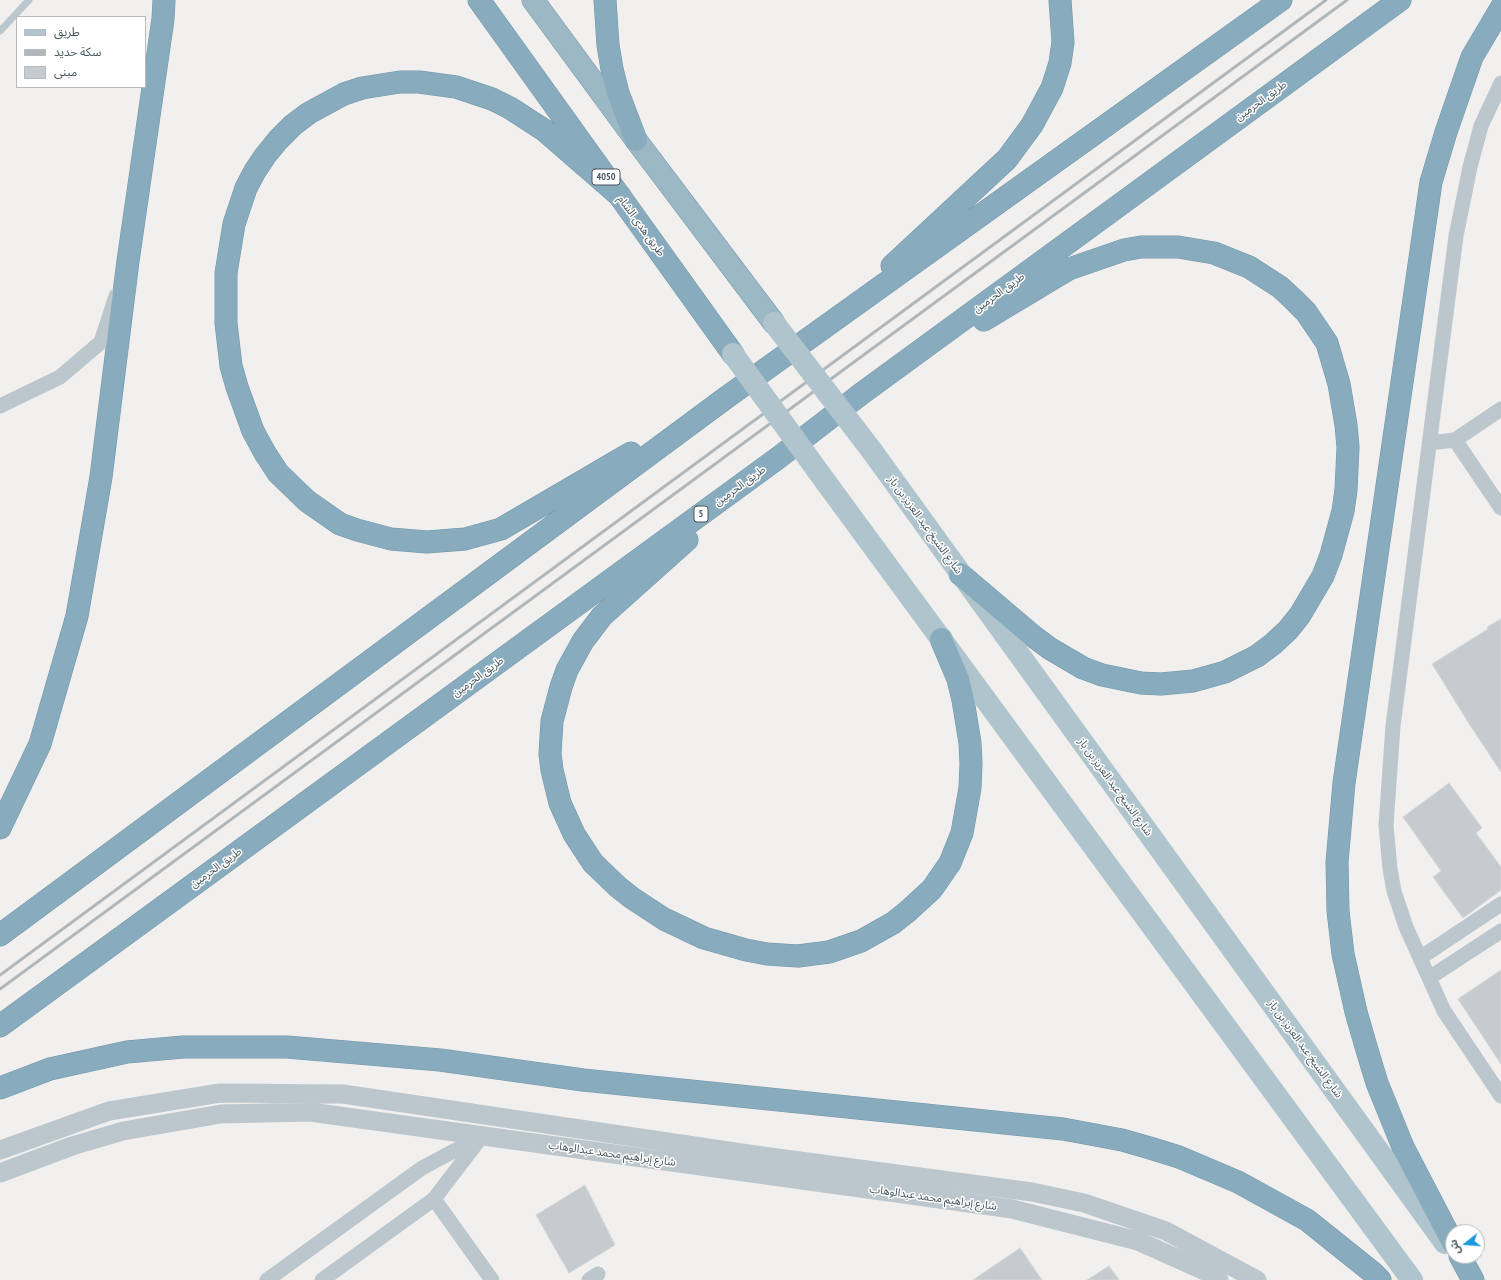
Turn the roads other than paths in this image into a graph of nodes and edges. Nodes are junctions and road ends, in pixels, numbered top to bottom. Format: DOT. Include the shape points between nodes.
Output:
graph roads {
  1 [pos="28,0"];
  2 [pos="164,0"];
  3 [pos="479,0"];
  4 [pos="533,0"];
  5 [pos="605,0"];
  6 [pos="1060,0"];
  7 [pos="1281,0"];
  8 [pos="1400,0"];
  9 [pos="1501,8"];
  10 [pos="0,31"];
  11 [pos="1501,83"];
  12 [pos="636,140"];
  13 [pos="620,196"];
  14 [pos="128,261"];
  15 [pos="774,323"];
  16 [pos="824,329"];
  17 [pos="733,354"];
  18 [pos="861,394"];
  19 [pos="727,397"];
  20 [pos="0,406"];
  21 [pos="1501,409"];
  22 [pos="1455,440"];
  23 [pos="1429,443"];
  24 [pos="778,458"];
  25 [pos="1501,508"];
  26 [pos="960,574"];
  27 [pos="941,639"];
  28 [pos="0,828"];
  29 [pos="1501,904"];
  30 [pos="1501,931"];
  31 [pos="0,935"];
  32 [pos="1420,958"];
  33 [pos="1429,978"];
  34 [pos="0,1026"];
  35 [pos="0,1088"];
  36 [pos="1501,1096"];
  37 [pos="482,1136"];
  38 [pos="0,1150"];
  39 [pos="0,1173"];
  40 [pos="434,1199"];
  41 [pos="1445,1227"];
  42 [pos="1445,1242"];
  43 [pos="1461,1264"];
  44 [pos="1464,1264"];
  45 [pos="268,1280"];
  46 [pos="322,1280"];
  47 [pos="492,1280"];
  48 [pos="1219,1280"];
  49 [pos="1257,1280"];
  50 [pos="1380,1280"];
  51 [pos="1412,1280"];
  52 [pos="1472,1280"];
  1 -- 10 [label="lane"];
  2 -- 14 [label="highway"];
  3 -- 13 [label="highway, طريق هدى الشام / 4050"];
  4 -- 12 [label="highway"];
  5 -- 12 [label="highway" via="612,69 620,99"];
  6 -- 16 [label="highway" via="1063,42 1060,63 1043,107 1020,142 1007,159"];
  7 -- 16 [label="highway"];
  8 -- 18 [label="highway, طريق الحرمين / 5"];
  9 -- 41 [label="highway" via="1472,57 1431,182 1344,783 1337,862 1338,910 1343,954 1367,1050 1377,1083 1403,1147"];
  11 -- 23 [label="street" via="1481,126 1470,166 1456,236"];
  12 -- 15 [label="highway"];
  13 -- 17 [label="highway, طريق هدى الشام / 4050"];
  13 -- 19 [label="highway" via="544,130 510,108 474,92 438,84 400,82 362,88 318,107 293,125 278,140 255,172 239,206 229,248 225,298 228,344 236,387 256,436 278,473 308,501 340,524 391,539 446,541 465,539 501,529"];
  14 -- 20 [label="street" via="101,342 60,377"];
  14 -- 28 [label="highway" via="101,477 77,616 40,744"];
  15 -- 26 [label="main road, شارع الشيخ عبد العزيز بن باز, bridge" via="872,451"];
  16 -- 19 [label="highway"];
  17 -- 27 [label="main road, bridge"];
  18 -- 24 [label="highway, طريق الحرمين / 5"];
  18 -- 26 [label="highway" via="1069,269 1124,250 1141,247 1196,249 1214,253 1248,267 1274,283 1293,299 1317,327 1326,343 1339,384 1346,425 1348,469 1340,526 1323,576 1300,615 1288,630 1257,656 1225,672 1204,679 1177,683 1141,683 1102,675 1083,668 1049,648"];
  19 -- 31 [label="highway"];
  21 -- 22 [label="street"];
  22 -- 23 [label="street"];
  22 -- 25 [label="street"];
  23 -- 32 [label="street" via="1393,726 1386,825 1394,891"];
  24 -- 27 [label="highway" via="602,616 583,641 567,670 552,721 552,770 566,819 594,863 618,887 664,919 704,938 746,950 783,955 814,954 844,947 893,923 921,900 941,876 957,848 967,811 971,764 968,721 958,679"];
  24 -- 34 [label="highway, طريق الحرمين / 5"];
  26 -- 42 [label="main road, شارع الشيخ عبد العزيز بن باز"];
  27 -- 51 [label="main road"];
  29 -- 32 [label="street"];
  30 -- 33 [label="street"];
  32 -- 33 [label="street"];
  33 -- 36 [label="street" via="1444,1011"];
  35 -- 50 [label="highway" via="50,1069 127,1052 183,1047 288,1048 440,1060 583,1080 1063,1129 1114,1138 1150,1148 1179,1157 1238,1182 1307,1220"];
  37 -- 39 [label="street, شارع إبراهيم محمد عبدالوهاب" via="310,1112 221,1114 123,1131 72,1146"];
  37 -- 40 [label="street"];
  37 -- 45 [label="street" via="422,1168"];
  37 -- 48 [label="street, شارع إبراهيم محمد عبدالوهاب" via="1012,1209 1138,1241 1205,1271"];
  38 -- 49 [label="street" via="109,1111 220,1093 343,1094 762,1156 1032,1192 1084,1203 1166,1231"];
  40 -- 46 [label="street"];
  40 -- 47 [label="street"];
  43 -- 52 [label="main road"];
  44 -- 52 [label="highway"];
}
